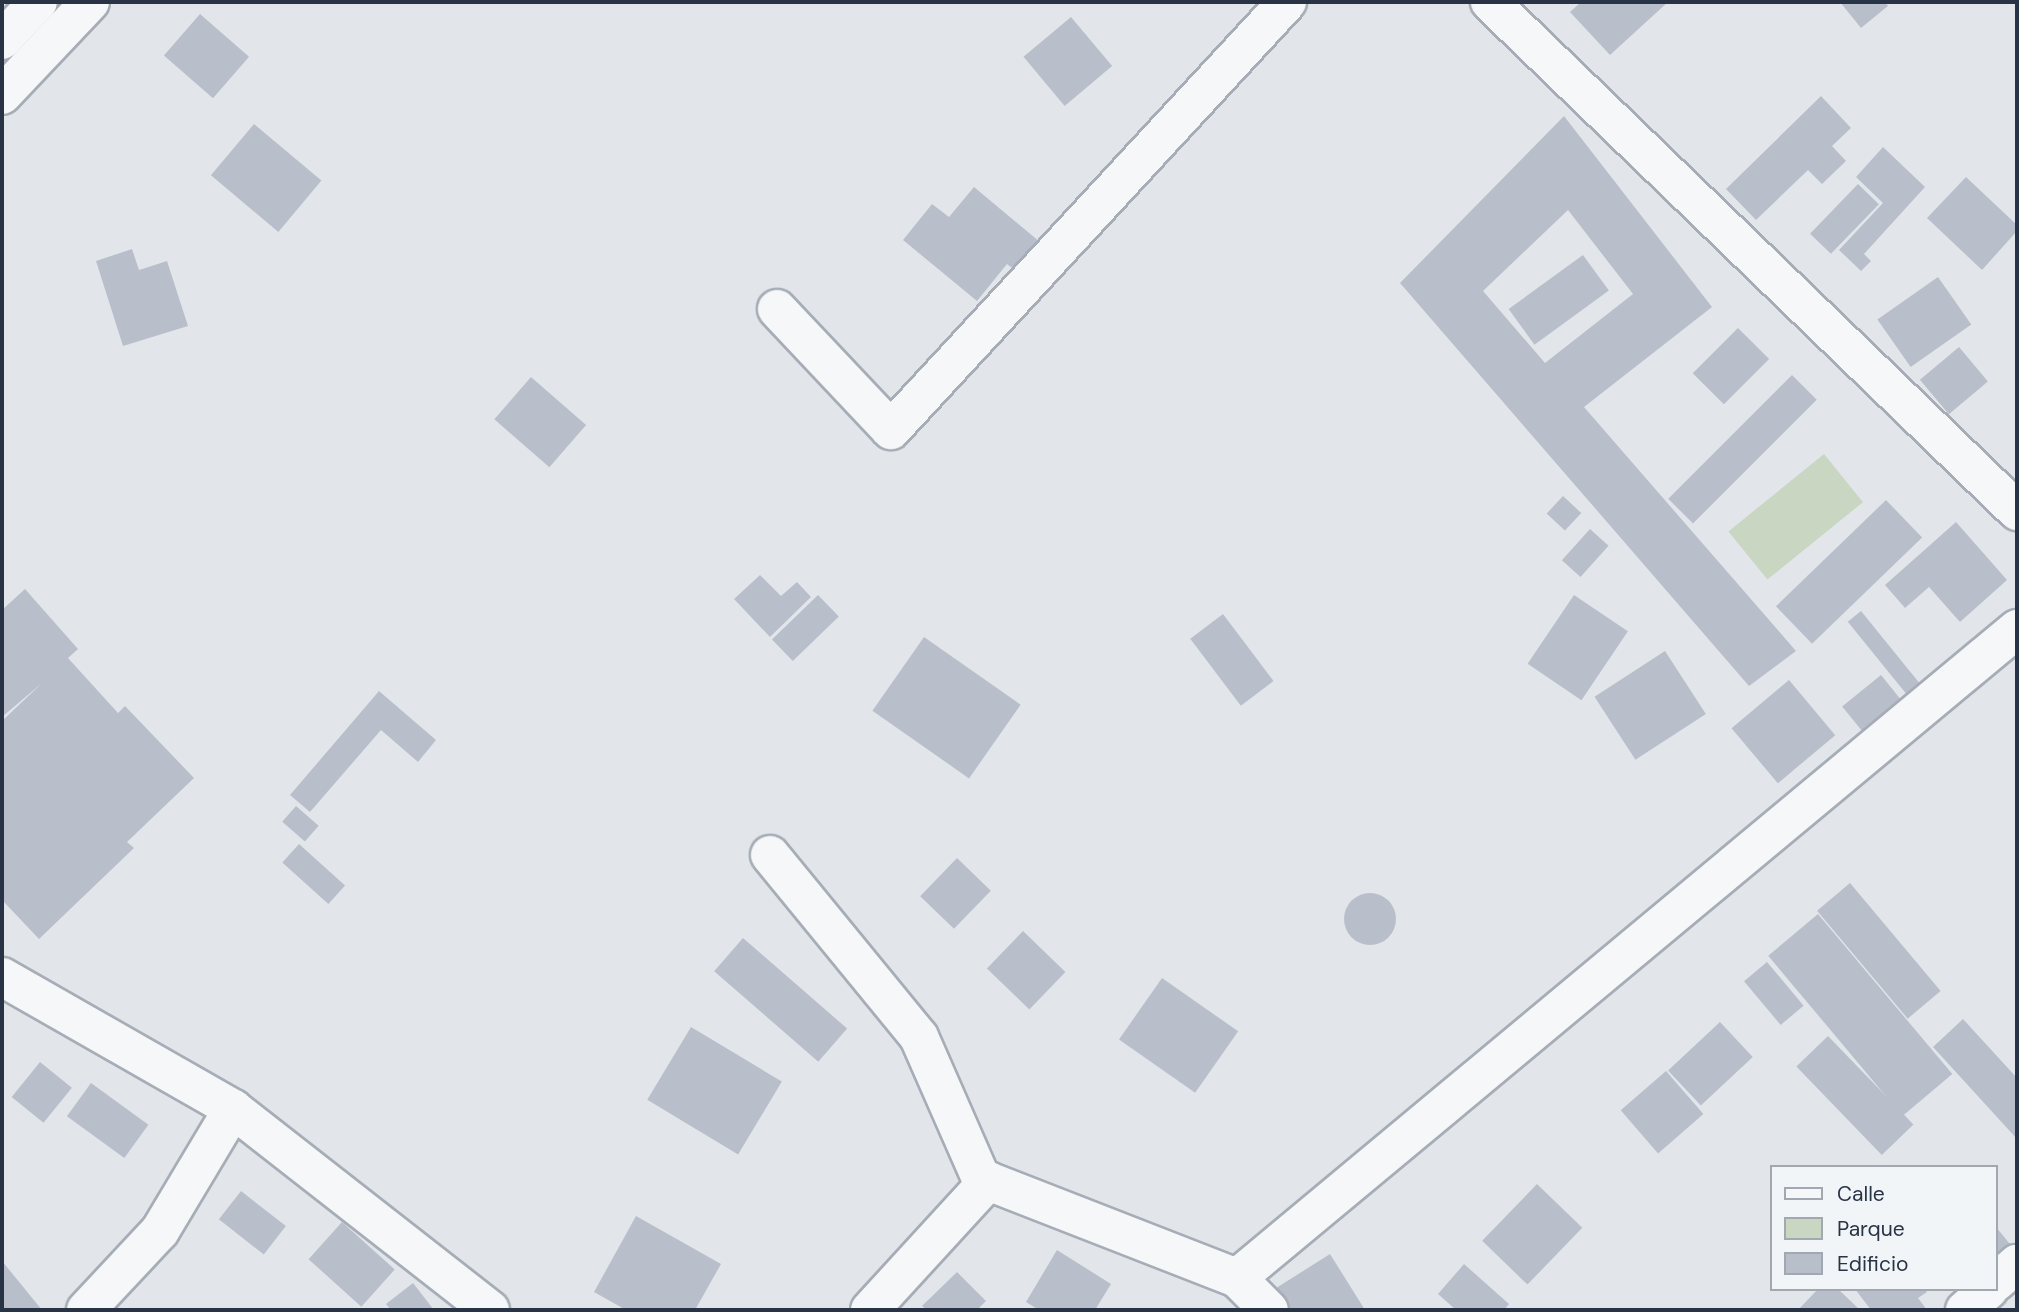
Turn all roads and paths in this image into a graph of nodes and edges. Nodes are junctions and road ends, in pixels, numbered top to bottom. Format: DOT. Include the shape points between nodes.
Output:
graph roads {
  1 [pos="38,2"];
  2 [pos="90,2"];
  3 [pos="1287,2"];
  4 [pos="1490,2"];
  5 [pos="2,40"];
  6 [pos="2,95"];
  7 [pos="777,309"];
  8 [pos="2017,511"];
  9 [pos="2017,629"];
  10 [pos="770,855"];
  11 [pos="2,977"];
  12 [pos="233,1109"];
  13 [pos="988,1181"];
  14 [pos="2017,1264"];
  15 [pos="1237,1278"];
  16 [pos="1998,1280"];
  17 [pos="1987,1291"];
  18 [pos="86,1310"];
  19 [pos="490,1310"];
  20 [pos="870,1310"];
  21 [pos="1269,1310"];
  22 [pos="1965,1310"];
  1 -- 5 [label="street"];
  2 -- 6 [label="street"];
  3 -- 7 [label="street" via="891,430"];
  4 -- 8 [label="street"];
  9 -- 15 [label="street"];
  10 -- 13 [label="street" via="919,1037 981,1178"];
  11 -- 12 [label="street"];
  12 -- 18 [label="street" via="160,1231"];
  12 -- 19 [label="street"];
  13 -- 15 [label="street"];
  13 -- 20 [label="street"];
  14 -- 16 [label="street"];
  15 -- 21 [label="street"];
  17 -- 22 [label="street"];
}
